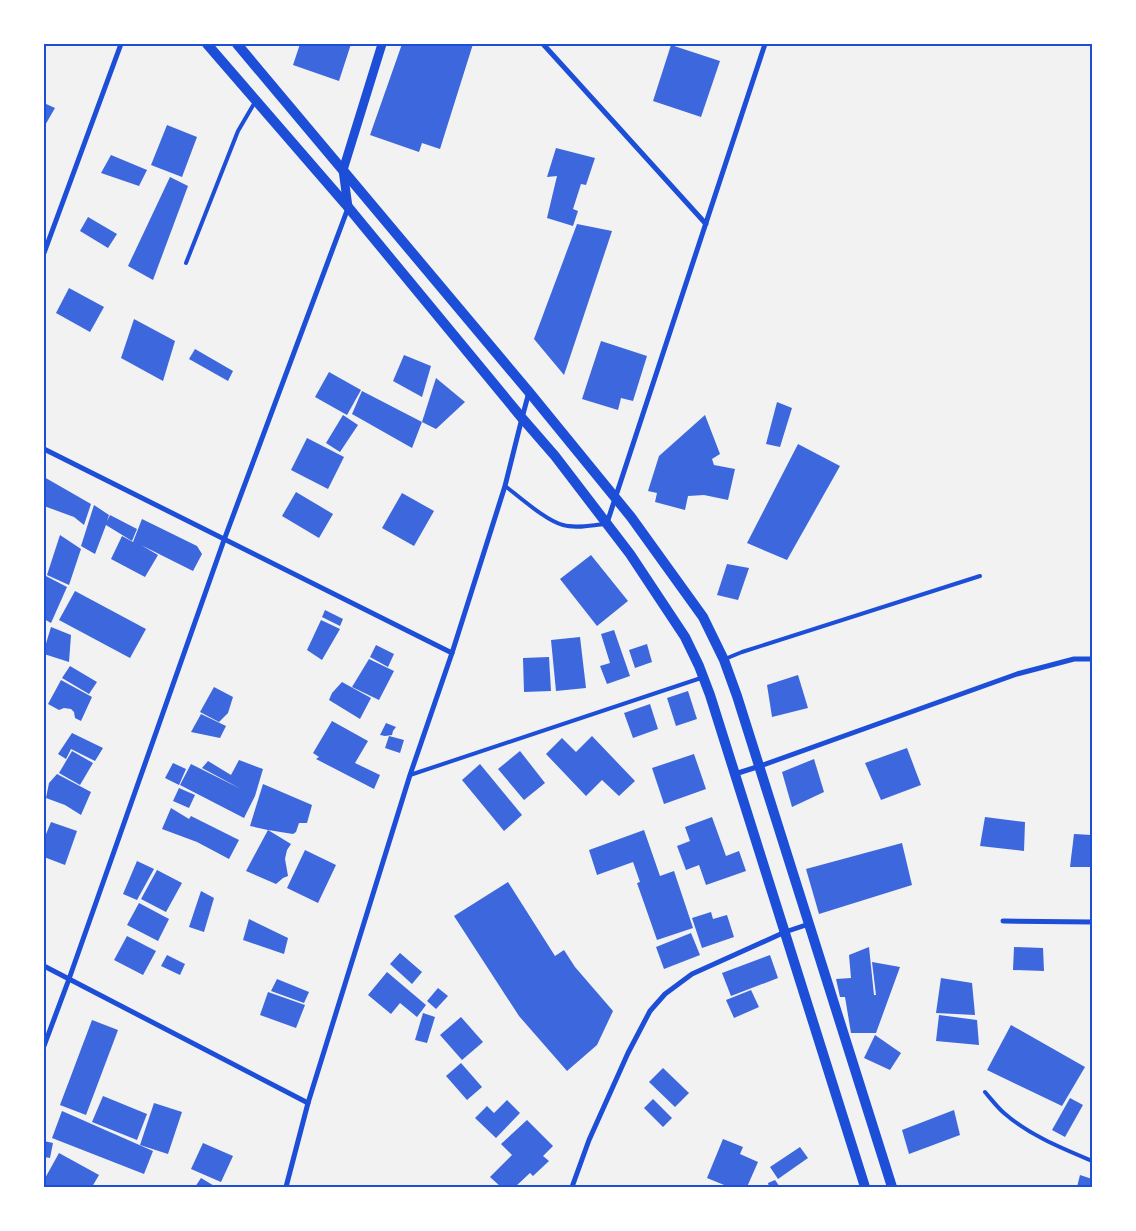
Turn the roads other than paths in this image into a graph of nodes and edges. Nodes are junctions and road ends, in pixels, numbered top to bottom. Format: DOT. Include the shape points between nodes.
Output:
graph roads {
  1 [pos="121,44"];
  2 [pos="207,44"];
  3 [pos="237,44"];
  4 [pos="382,44"];
  5 [pos="543,44"];
  6 [pos="765,44"];
  7 [pos="256,100"];
  8 [pos="343,170"];
  9 [pos="348,207"];
  10 [pos="706,224"];
  11 [pos="44,253"];
  12 [pos="186,263"];
  13 [pos="529,392"];
  14 [pos="522,418"];
  15 [pos="44,449"];
  16 [pos="505,486"];
  17 [pos="616,498"];
  18 [pos="607,524"];
  19 [pos="224,540"];
  20 [pos="980,576"];
  21 [pos="452,653"];
  22 [pos="1092,659"];
  23 [pos="724,660"];
  24 [pos="703,677"];
  25 [pos="760,766"];
  26 [pos="735,774"];
  27 [pos="410,775"];
  28 [pos="1003,921"];
  29 [pos="1092,922"];
  30 [pos="809,924"];
  31 [pos="785,932"];
  32 [pos="44,966"];
  33 [pos="69,979"];
  34 [pos="44,1046"];
  35 [pos="985,1092"];
  36 [pos="308,1103"];
  37 [pos="1092,1161"];
  38 [pos="286,1187"];
  39 [pos="572,1187"];
  40 [pos="865,1187"];
  41 [pos="892,1187"];
  1 -- 11 [label="street"];
  2 -- 7 [label="main road"];
  3 -- 8 [label="main road"];
  4 -- 8 [label="street"];
  5 -- 10 [label="street"];
  6 -- 10 [label="street"];
  7 -- 9 [label="main road"];
  7 -- 12 [label="lane" via="238,131"];
  8 -- 9 [label="street"];
  8 -- 13 [label="main road"];
  9 -- 14 [label="main road"];
  9 -- 19 [label="street"];
  10 -- 17 [label="street"];
  13 -- 14 [label="street"];
  13 -- 17 [label="main road"];
  14 -- 16 [label="street"];
  14 -- 18 [label="main road"];
  15 -- 19 [label="street"];
  16 -- 18 [label="lane" via="564,526"];
  16 -- 21 [label="street"];
  17 -- 18 [label="street"];
  17 -- 23 [label="main road" via="703,617"];
  18 -- 24 [label="main road" via="684,637"];
  19 -- 21 [label="street"];
  19 -- 33 [label="street"];
  20 -- 23 [label="lane"];
  21 -- 27 [label="street"];
  22 -- 25 [label="street" via="1074,659 1016,674"];
  23 -- 25 [label="main road"];
  24 -- 26 [label="main road"];
  24 -- 27 [label="lane"];
  25 -- 26 [label="street"];
  25 -- 30 [label="main road"];
  26 -- 31 [label="main road"];
  27 -- 36 [label="street"];
  28 -- 29 [label="street"];
  30 -- 31 [label="street"];
  30 -- 41 [label="main road"];
  31 -- 39 [label="street" via="692,974 655,1005 628,1053"];
  31 -- 40 [label="main road"];
  32 -- 33 [label="street"];
  33 -- 34 [label="street"];
  33 -- 36 [label="street"];
  35 -- 37 [label="lane" via="1003,1112 1031,1133"];
  36 -- 38 [label="street"];
}
